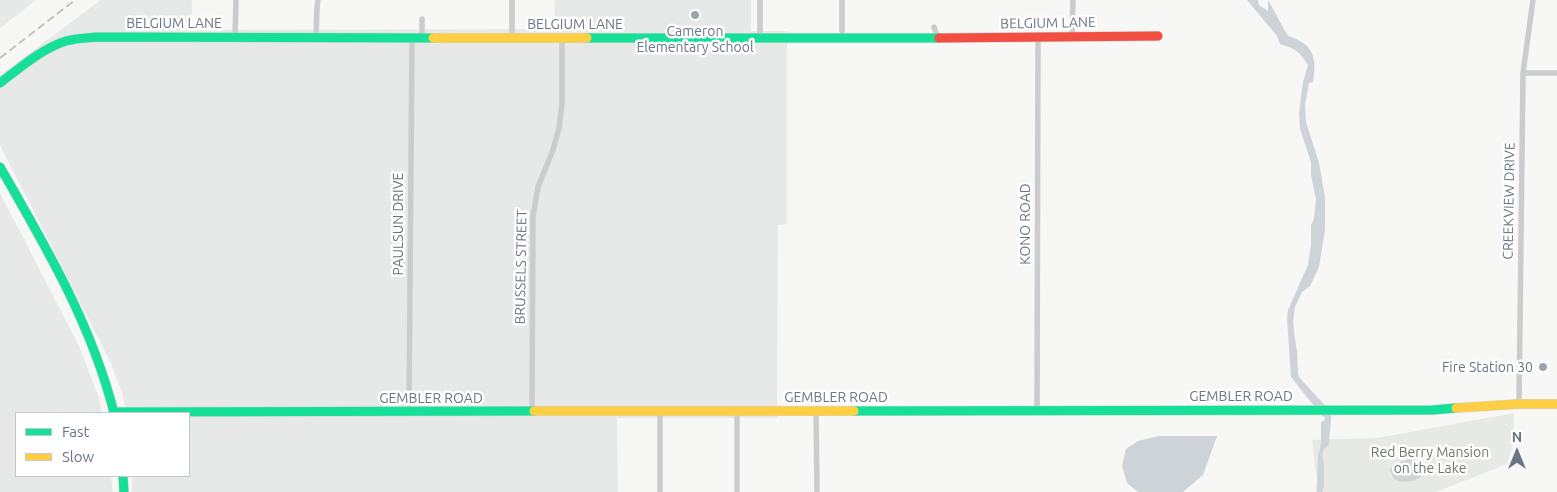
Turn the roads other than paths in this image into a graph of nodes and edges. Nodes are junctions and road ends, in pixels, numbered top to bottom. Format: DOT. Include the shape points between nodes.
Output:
graph roads {
  1 [pos="236,0"];
  2 [pos="318,0"];
  3 [pos="512,0"];
  4 [pos="760,0"];
  5 [pos="842,0"];
  6 [pos="1073,0"];
  7 [pos="1533,0"];
  8 [pos="422,20"];
  9 [pos="934,26"];
  10 [pos="1072,36"];
  11 [pos="1158,36"];
  12 [pos="235,37"];
  13 [pos="316,37"];
  14 [pos="412,37"];
  15 [pos="422,37"];
  16 [pos="512,38"];
  17 [pos="562,38"];
  18 [pos="842,38"];
  19 [pos="938,38"];
  20 [pos="1038,38"];
  21 [pos="760,39"];
  22 [pos="1523,73"];
  23 [pos="1557,73"];
  24 [pos="0,84"];
  25 [pos="0,167"];
  26 [pos="1518,404"];
  27 [pos="1557,404"];
  28 [pos="816,410"];
  29 [pos="1037,410"];
  30 [pos="532,411"];
  31 [pos="660,411"];
  32 [pos="737,411"];
  33 [pos="114,412"];
  34 [pos="409,412"];
  35 [pos="190,413"];
  36 [pos="123,477"];
  37 [pos="124,492"];
  38 [pos="660,492"];
  39 [pos="738,492"];
  40 [pos="816,492"];
  1 -- 12 [label="street"];
  2 -- 13 [label="street"];
  3 -- 16 [label="street"];
  4 -- 21 [label="street"];
  5 -- 18 [label="street"];
  6 -- 10 [label="street"];
  7 -- 22 [label="street, CREEKVIEW DRIVE"];
  8 -- 15 [label="street"];
  9 -- 19 [label="street"];
  10 -- 11 [label="main road, BELGIUM LANE"];
  10 -- 20 [label="main road, BELGIUM LANE"];
  12 -- 13 [label="main road, BELGIUM LANE"];
  12 -- 24 [label="main road, BELGIUM LANE" via="76,39 45,50"];
  13 -- 14 [label="main road, BELGIUM LANE"];
  14 -- 15 [label="main road, BELGIUM LANE"];
  14 -- 34 [label="street, PAULSUN DRIVE"];
  15 -- 16 [label="main road, BELGIUM LANE"];
  16 -- 17 [label="main road, BELGIUM LANE"];
  17 -- 21 [label="main road, BELGIUM LANE"];
  17 -- 30 [label="street, BRUSSELS STREET" via="561,116 553,150 538,188 533,216"];
  18 -- 19 [label="main road, BELGIUM LANE"];
  18 -- 21 [label="main road, BELGIUM LANE"];
  19 -- 20 [label="main road, BELGIUM LANE"];
  20 -- 29 [label="street, KONO ROAD"];
  22 -- 23 [label="street"];
  22 -- 26 [label="street, CREEKVIEW DRIVE"];
  25 -- 33 [label="main road" via="62,280 100,366"];
  26 -- 27 [label="main road, GEMBLER ROAD"];
  26 -- 29 [label="main road, GEMBLER ROAD" via="1392,410"];
  28 -- 29 [label="main road, GEMBLER ROAD"];
  28 -- 32 [label="main road, GEMBLER ROAD"];
  28 -- 40 [label="street"];
  30 -- 31 [label="main road, GEMBLER ROAD"];
  30 -- 34 [label="main road, GEMBLER ROAD"];
  31 -- 32 [label="main road, GEMBLER ROAD"];
  31 -- 38 [label="street"];
  32 -- 39 [label="street"];
  34 -- 35 [label="main road, GEMBLER ROAD"];
  36 -- 37 [label="main road"];
}
